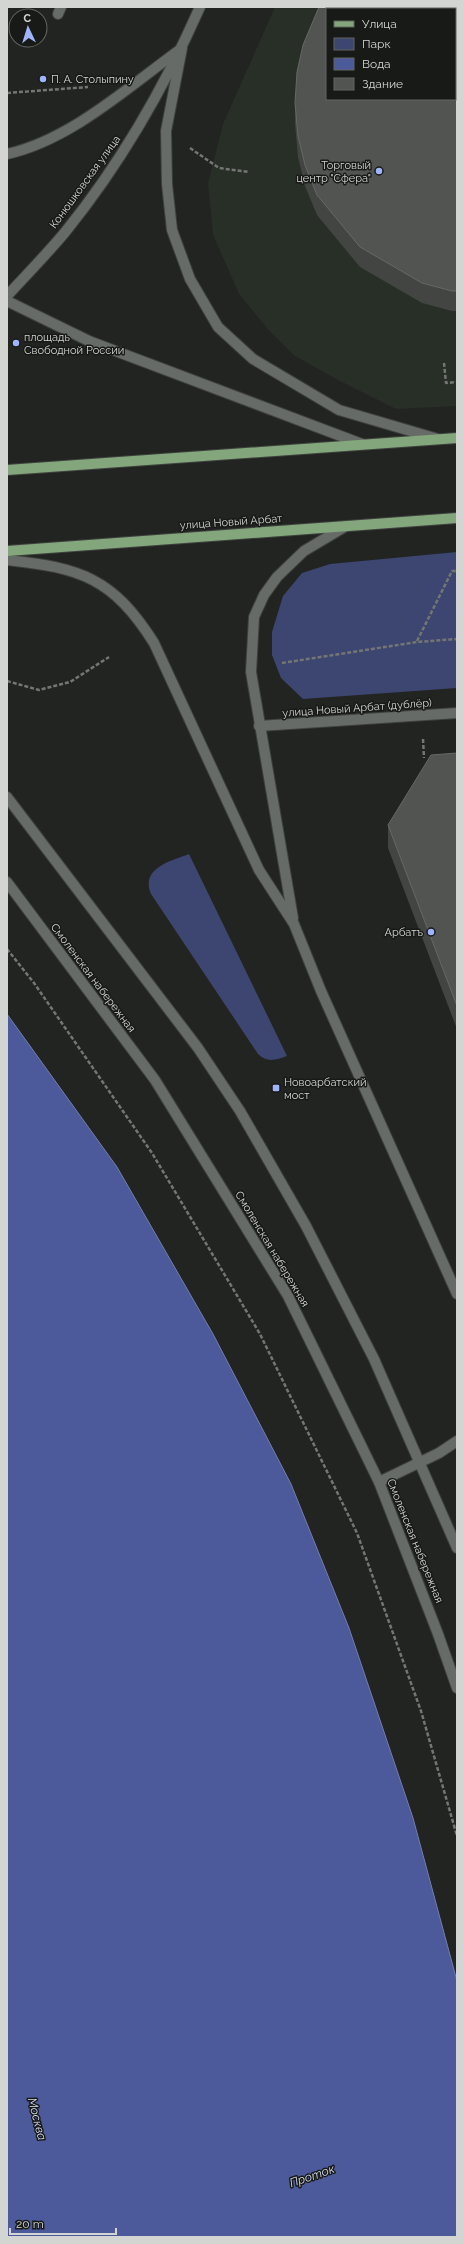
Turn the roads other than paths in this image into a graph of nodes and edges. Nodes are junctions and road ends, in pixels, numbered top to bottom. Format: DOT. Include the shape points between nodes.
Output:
graph roads {
  1 [pos="200,7"];
  2 [pos="182,48"];
  3 [pos="7,154"];
  4 [pos="7,296"];
  5 [pos="7,301"];
  6 [pos="457,438"];
  7 [pos="438,439"];
  8 [pos="362,444"];
  9 [pos="7,470"];
  10 [pos="457,518"];
  11 [pos="346,526"];
  12 [pos="7,551"];
  13 [pos="7,560"];
  14 [pos="457,713"];
  15 [pos="259,726"];
  16 [pos="7,797"];
  17 [pos="7,882"];
  18 [pos="294,924"];
  19 [pos="457,1294"];
  20 [pos="457,1441"];
  21 [pos="418,1464"];
  22 [pos="379,1482"];
  23 [pos="457,1548"];
  24 [pos="457,1688"];
  1 -- 2 [label="main road, Конюшковская улица"];
  2 -- 3 [label="main road" via="67,130 26,150"];
  2 -- 4 [label="main road, Конюшковская улица" via="122,156 66,231"];
  2 -- 7 [label="main road" via="166,131 167,184 172,230 190,279 218,327 253,359 338,410"];
  5 -- 8 [label="main road" via="89,341"];
  6 -- 7 [label="main road"];
  7 -- 8 [label="main road"];
  8 -- 9 [label="main road"];
  10 -- 11 [label="main road, улица Новый Арбат"];
  11 -- 12 [label="main road, улица Новый Арбат"];
  11 -- 15 [label="main road" via="304,551 277,577 264,595 254,617 250,672"];
  13 -- 18 [label="main road" via="46,564 82,574 116,594 138,618 154,643 259,870"];
  14 -- 15 [label="main road, улица Новый Арбат (дублёр)"];
  15 -- 18 [label="main road"];
  16 -- 21 [label="main road" via="198,1048 240,1111 306,1226 374,1359"];
  17 -- 22 [label="main road, Смоленская набережная" via="155,1080 288,1296"];
  18 -- 19 [label="main road" via="321,991"];
  20 -- 21 [label="main road"];
  21 -- 22 [label="main road"];
  21 -- 23 [label="main road"];
  22 -- 24 [label="main road, Смоленская набережная"];
}
